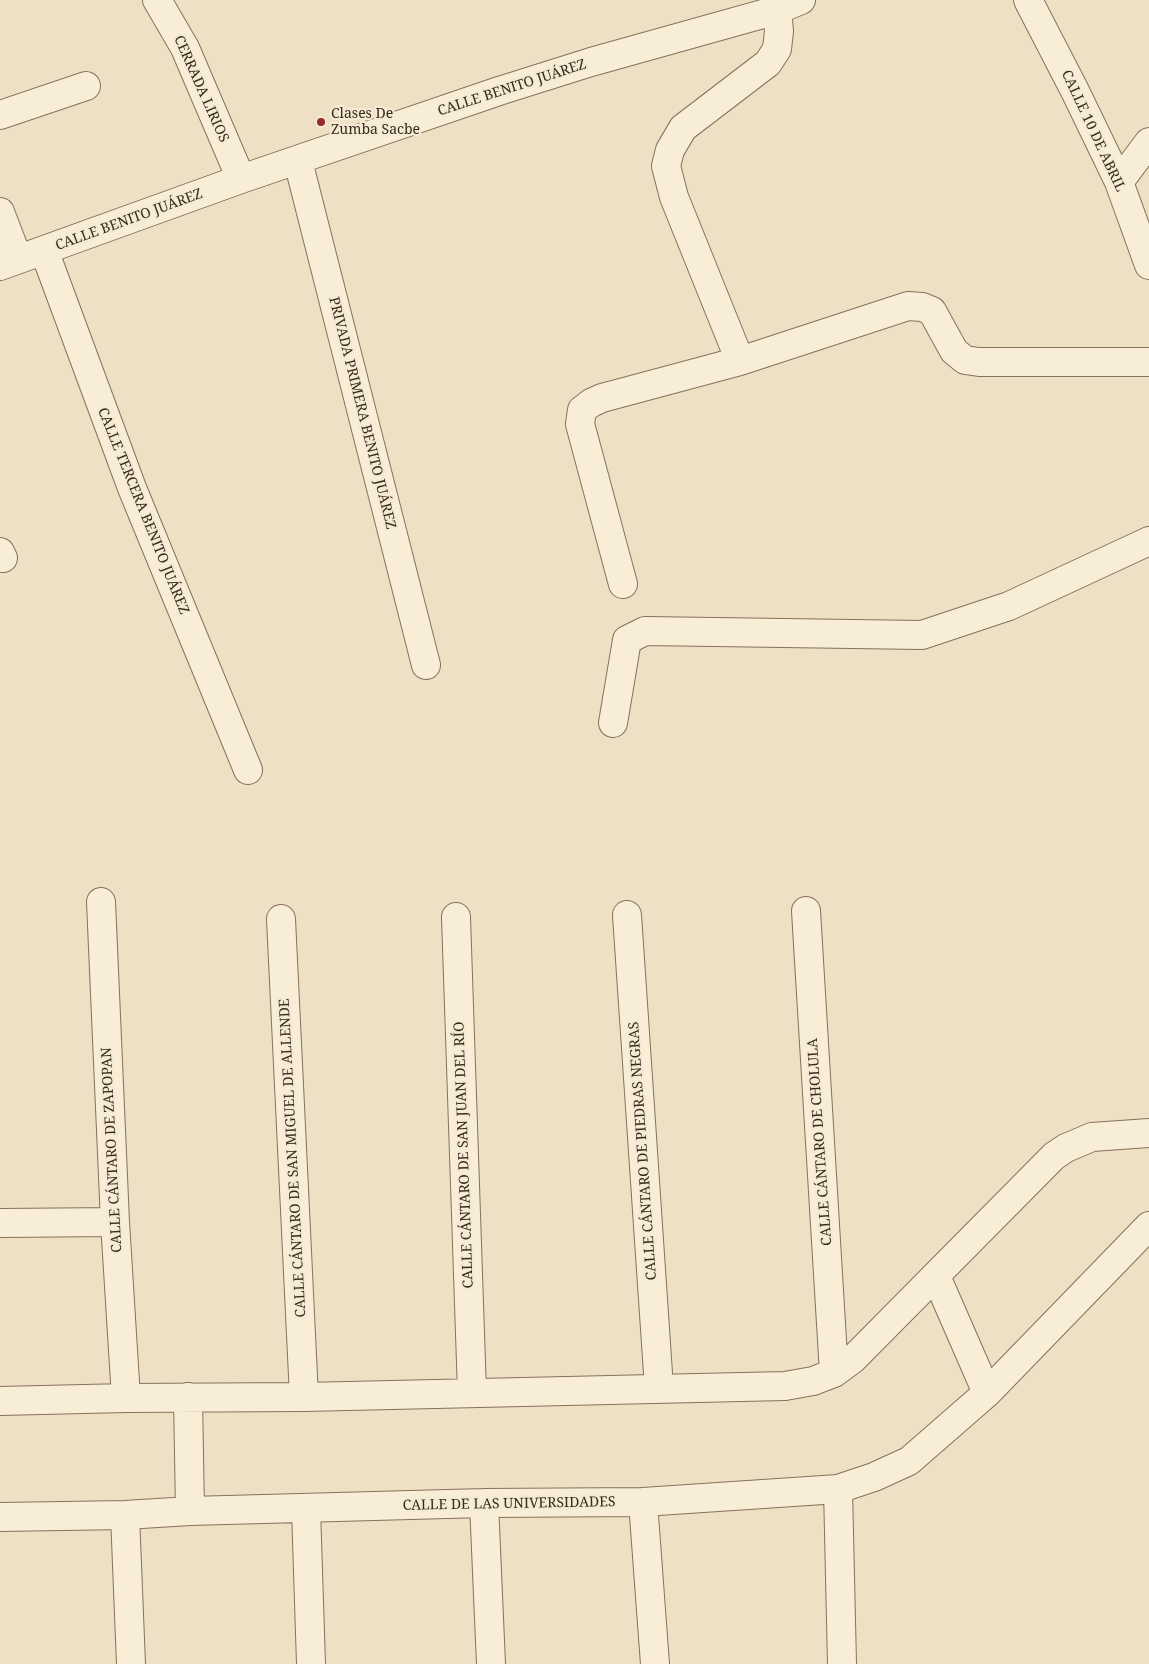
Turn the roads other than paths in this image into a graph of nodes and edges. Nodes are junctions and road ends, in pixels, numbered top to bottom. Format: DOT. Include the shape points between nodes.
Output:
graph roads {
  1 [pos="157,0"];
  2 [pos="1028,0"];
  3 [pos="789,5"];
  4 [pos="86,86"];
  5 [pos="0,115"];
  6 [pos="1149,142"];
  7 [pos="298,161"];
  8 [pos="241,179"];
  9 [pos="1119,182"];
  10 [pos="0,212"];
  11 [pos="44,250"];
  12 [pos="9,262"];
  13 [pos="1149,265"];
  14 [pos="740,361"];
  15 [pos="1149,362"];
  16 [pos="1149,541"];
  17 [pos="623,584"];
  18 [pos="426,664"];
  19 [pos="613,723"];
  20 [pos="248,770"];
  21 [pos="101,902"];
  22 [pos="806,911"];
  23 [pos="627,915"];
  24 [pos="456,917"];
  25 [pos="281,919"];
  26 [pos="1149,1132"];
  27 [pos="115,1222"];
  28 [pos="0,1223"];
  29 [pos="1149,1226"];
  30 [pos="936,1276"];
  31 [pos="834,1373"];
  32 [pos="659,1388"];
  33 [pos="472,1393"];
  34 [pos="987,1393"];
  35 [pos="188,1397"];
  36 [pos="304,1397"];
  37 [pos="126,1398"];
  38 [pos="0,1401"];
  39 [pos="838,1489"];
  40 [pos="643,1502"];
  41 [pos="484,1503"];
  42 [pos="306,1509"];
  43 [pos="190,1511"];
  44 [pos="125,1515"];
  45 [pos="0,1517"];
  46 [pos="131,1664"];
  47 [pos="311,1664"];
  48 [pos="491,1664"];
  49 [pos="655,1664"];
  50 [pos="842,1664"];
  1 -- 8 [label="street, CERRADA LIRIOS" via="185,48"];
  2 -- 9 [label="street, CALLE 10 DE ABRIL"];
  3 -- 7 [label="street, CALLE BENITO JUÁREZ" via="499,91"];
  3 -- 14 [label="street" via="779,31 777,49 768,64 683,128 670,150 666,166 674,197"];
  4 -- 5 [label="street"];
  6 -- 9 [label="street"];
  7 -- 8 [label="street, CALLE BENITO JUÁREZ"];
  7 -- 18 [label="street, PRIVADA PRIMERA BENITO JUÁREZ"];
  8 -- 11 [label="street, CALLE BENITO JUÁREZ"];
  9 -- 13 [label="street, CALLE 10 DE ABRIL"];
  10 -- 12 [label="street"];
  11 -- 12 [label="street, CALLE BENITO JUÁREZ"];
  11 -- 20 [label="street, CALLE TERCERA BENITO JUÁREZ" via="132,488"];
  14 -- 15 [label="street" via="908,306 932,311 954,351 965,360"];
  14 -- 17 [label="street" via="602,398 582,410 580,424"];
  16 -- 19 [label="street" via="1009,606 922,635 646,631 628,640"];
  21 -- 27 [label="street, CALLE CÁNTARO DE ZAPOPAN"];
  22 -- 31 [label="street, CALLE CÁNTARO DE CHOLULA"];
  23 -- 32 [label="street, CALLE CÁNTARO DE PIEDRAS NEGRAS"];
  24 -- 33 [label="street, CALLE CÁNTARO DE SAN JUAN DEL RÍO"];
  25 -- 36 [label="street, CALLE CÁNTARO DE SAN MIGUEL DE ALLENDE"];
  26 -- 30 [label="street" via="1092,1137 1054,1156"];
  27 -- 28 [label="street"];
  27 -- 37 [label="street, CALLE CÁNTARO DE ZAPOPAN"];
  29 -- 34 [label="street, CALLE DE LAS UNIVERSIDADES"];
  30 -- 31 [label="street" via="853,1359"];
  30 -- 34 [label="street"];
  31 -- 32 [label="street" via="786,1386"];
  32 -- 33 [label="street"];
  33 -- 36 [label="street"];
  34 -- 39 [label="street, CALLE DE LAS UNIVERSIDADES" via="909,1461"];
  35 -- 36 [label="street"];
  35 -- 37 [label="street"];
  35 -- 43 [label="street"];
  37 -- 38 [label="street"];
  39 -- 40 [label="street, CALLE DE LAS UNIVERSIDADES"];
  39 -- 50 [label="street"];
  40 -- 41 [label="street, CALLE DE LAS UNIVERSIDADES"];
  40 -- 49 [label="street"];
  41 -- 42 [label="street, CALLE DE LAS UNIVERSIDADES"];
  41 -- 48 [label="street"];
  42 -- 43 [label="street, CALLE DE LAS UNIVERSIDADES"];
  42 -- 47 [label="street"];
  43 -- 44 [label="street, CALLE DE LAS UNIVERSIDADES"];
  44 -- 45 [label="street, CALLE DE LAS UNIVERSIDADES"];
  44 -- 46 [label="street"];
}
